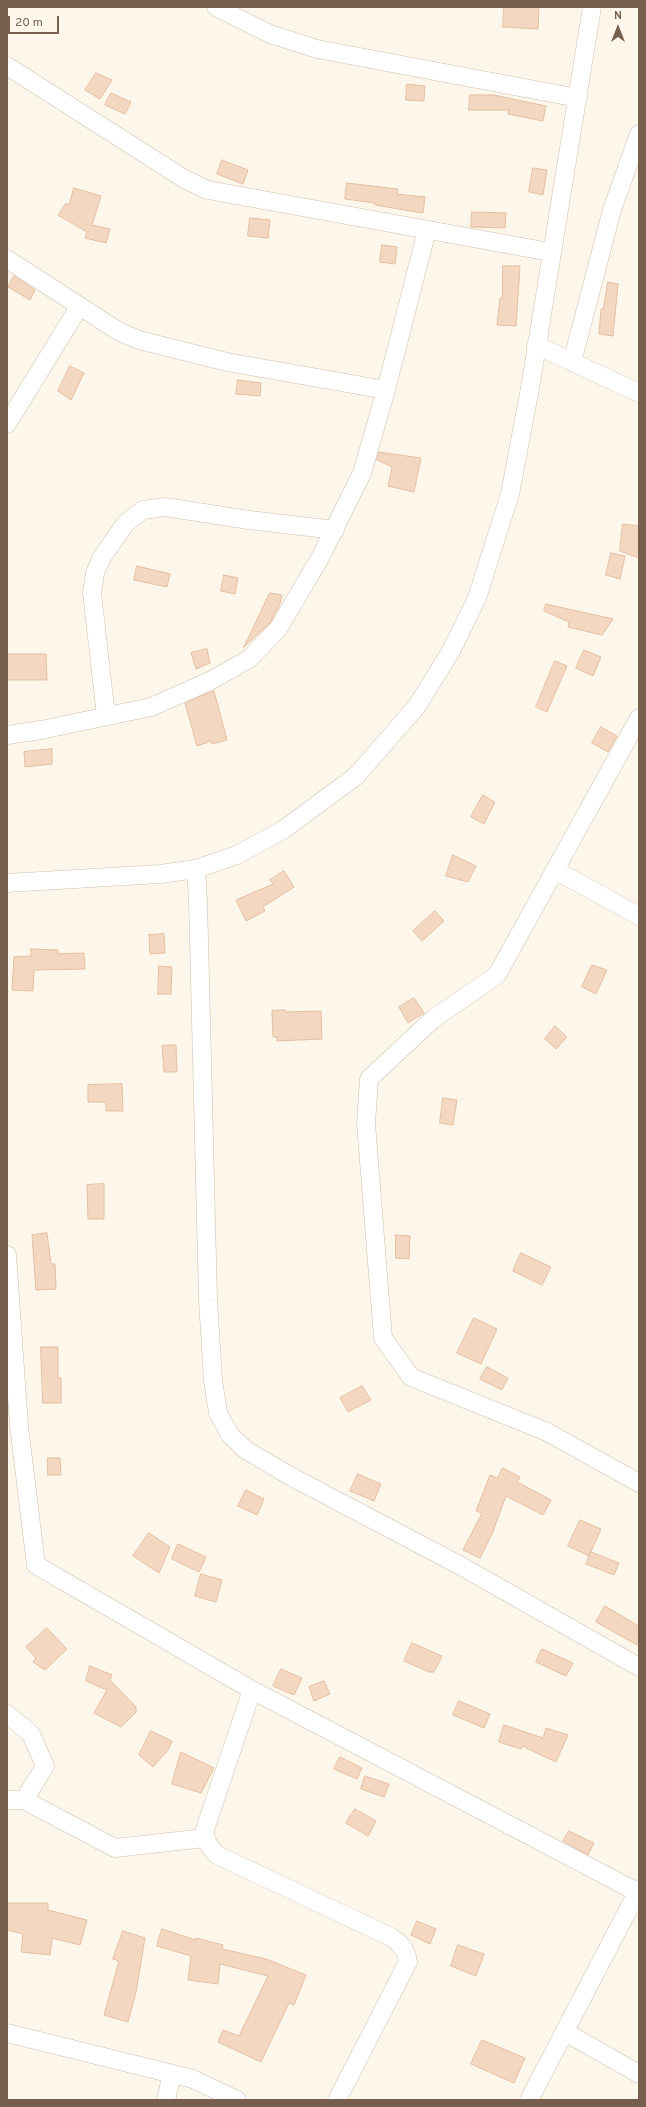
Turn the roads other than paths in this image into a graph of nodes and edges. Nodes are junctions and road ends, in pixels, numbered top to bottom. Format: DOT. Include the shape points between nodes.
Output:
graph roads {
  1 [pos="216,7"];
  2 [pos="592,7"];
  3 [pos="7,66"];
  4 [pos="578,98"];
  5 [pos="639,134"];
  6 [pos="427,230"];
  7 [pos="550,252"];
  8 [pos="7,259"];
  9 [pos="79,307"];
  10 [pos="536,345"];
  11 [pos="572,362"];
  12 [pos="386,390"];
  13 [pos="639,393"];
  14 [pos="7,424"];
  15 [pos="334,530"];
  16 [pos="106,716"];
  17 [pos="639,718"];
  18 [pos="7,735"];
  19 [pos="634,737"];
  20 [pos="196,869"];
  21 [pos="555,870"];
  22 [pos="7,883"];
  23 [pos="639,916"];
  24 [pos="7,1256"];
  25 [pos="13,1426"];
  26 [pos="639,1483"];
  27 [pos="639,1667"];
  28 [pos="252,1690"];
  29 [pos="7,1714"];
  30 [pos="16,1800"];
  31 [pos="205,1838"];
  32 [pos="639,1891"];
  33 [pos="565,2032"];
  34 [pos="7,2033"];
  35 [pos="172,2074"];
  36 [pos="639,2074"];
  37 [pos="166,2100"];
  38 [pos="238,2100"];
  39 [pos="337,2100"];
  40 [pos="529,2100"];
  1 -- 4 [label="street" via="270,34 317,49"];
  2 -- 4 [label="street"];
  3 -- 6 [label="street" via="186,180 208,190"];
  4 -- 7 [label="street"];
  5 -- 11 [label="street" via="612,210"];
  6 -- 7 [label="street"];
  6 -- 12 [label="street"];
  7 -- 10 [label="street"];
  8 -- 9 [label="street"];
  9 -- 12 [label="street" via="118,331 160,346 227,362"];
  9 -- 14 [label="street"];
  10 -- 11 [label="street"];
  10 -- 20 [label="street" via="510,494 495,546 477,598 451,651 417,706 356,776 304,815 283,830 237,855"];
  11 -- 13 [label="street"];
  12 -- 15 [label="street" via="362,473"];
  15 -- 16 [label="street" via="290,611 278,629 249,659 210,681 151,707"];
  15 -- 16 [label="street" via="165,507 143,510 126,523 102,557 95,573 92,593"];
  16 -- 18 [label="street"];
  17 -- 19 [label="street"];
  19 -- 21 [label="street"];
  20 -- 22 [label="street" via="160,874"];
  20 -- 27 [label="street" via="208,1300 213,1380 218,1413 230,1434 246,1450 461,1566"];
  21 -- 23 [label="street"];
  21 -- 26 [label="street" via="497,975 433,1019 369,1080 366,1123 383,1338 411,1377 547,1432"];
  24 -- 25 [label="street"];
  25 -- 28 [label="street" via="36,1565"];
  28 -- 31 [label="street" via="205,1829"];
  28 -- 32 [label="street"];
  29 -- 30 [label="street" via="31,1734 45,1766"];
  30 -- 31 [label="street" via="115,1848"];
  31 -- 39 [label="street" via="207,1845 217,1855 403,1945 408,1962"];
  32 -- 33 [label="street"];
  33 -- 36 [label="street"];
  33 -- 40 [label="street"];
  34 -- 35 [label="street"];
  35 -- 37 [label="street"];
  35 -- 38 [label="street" via="193,2079"];
}
